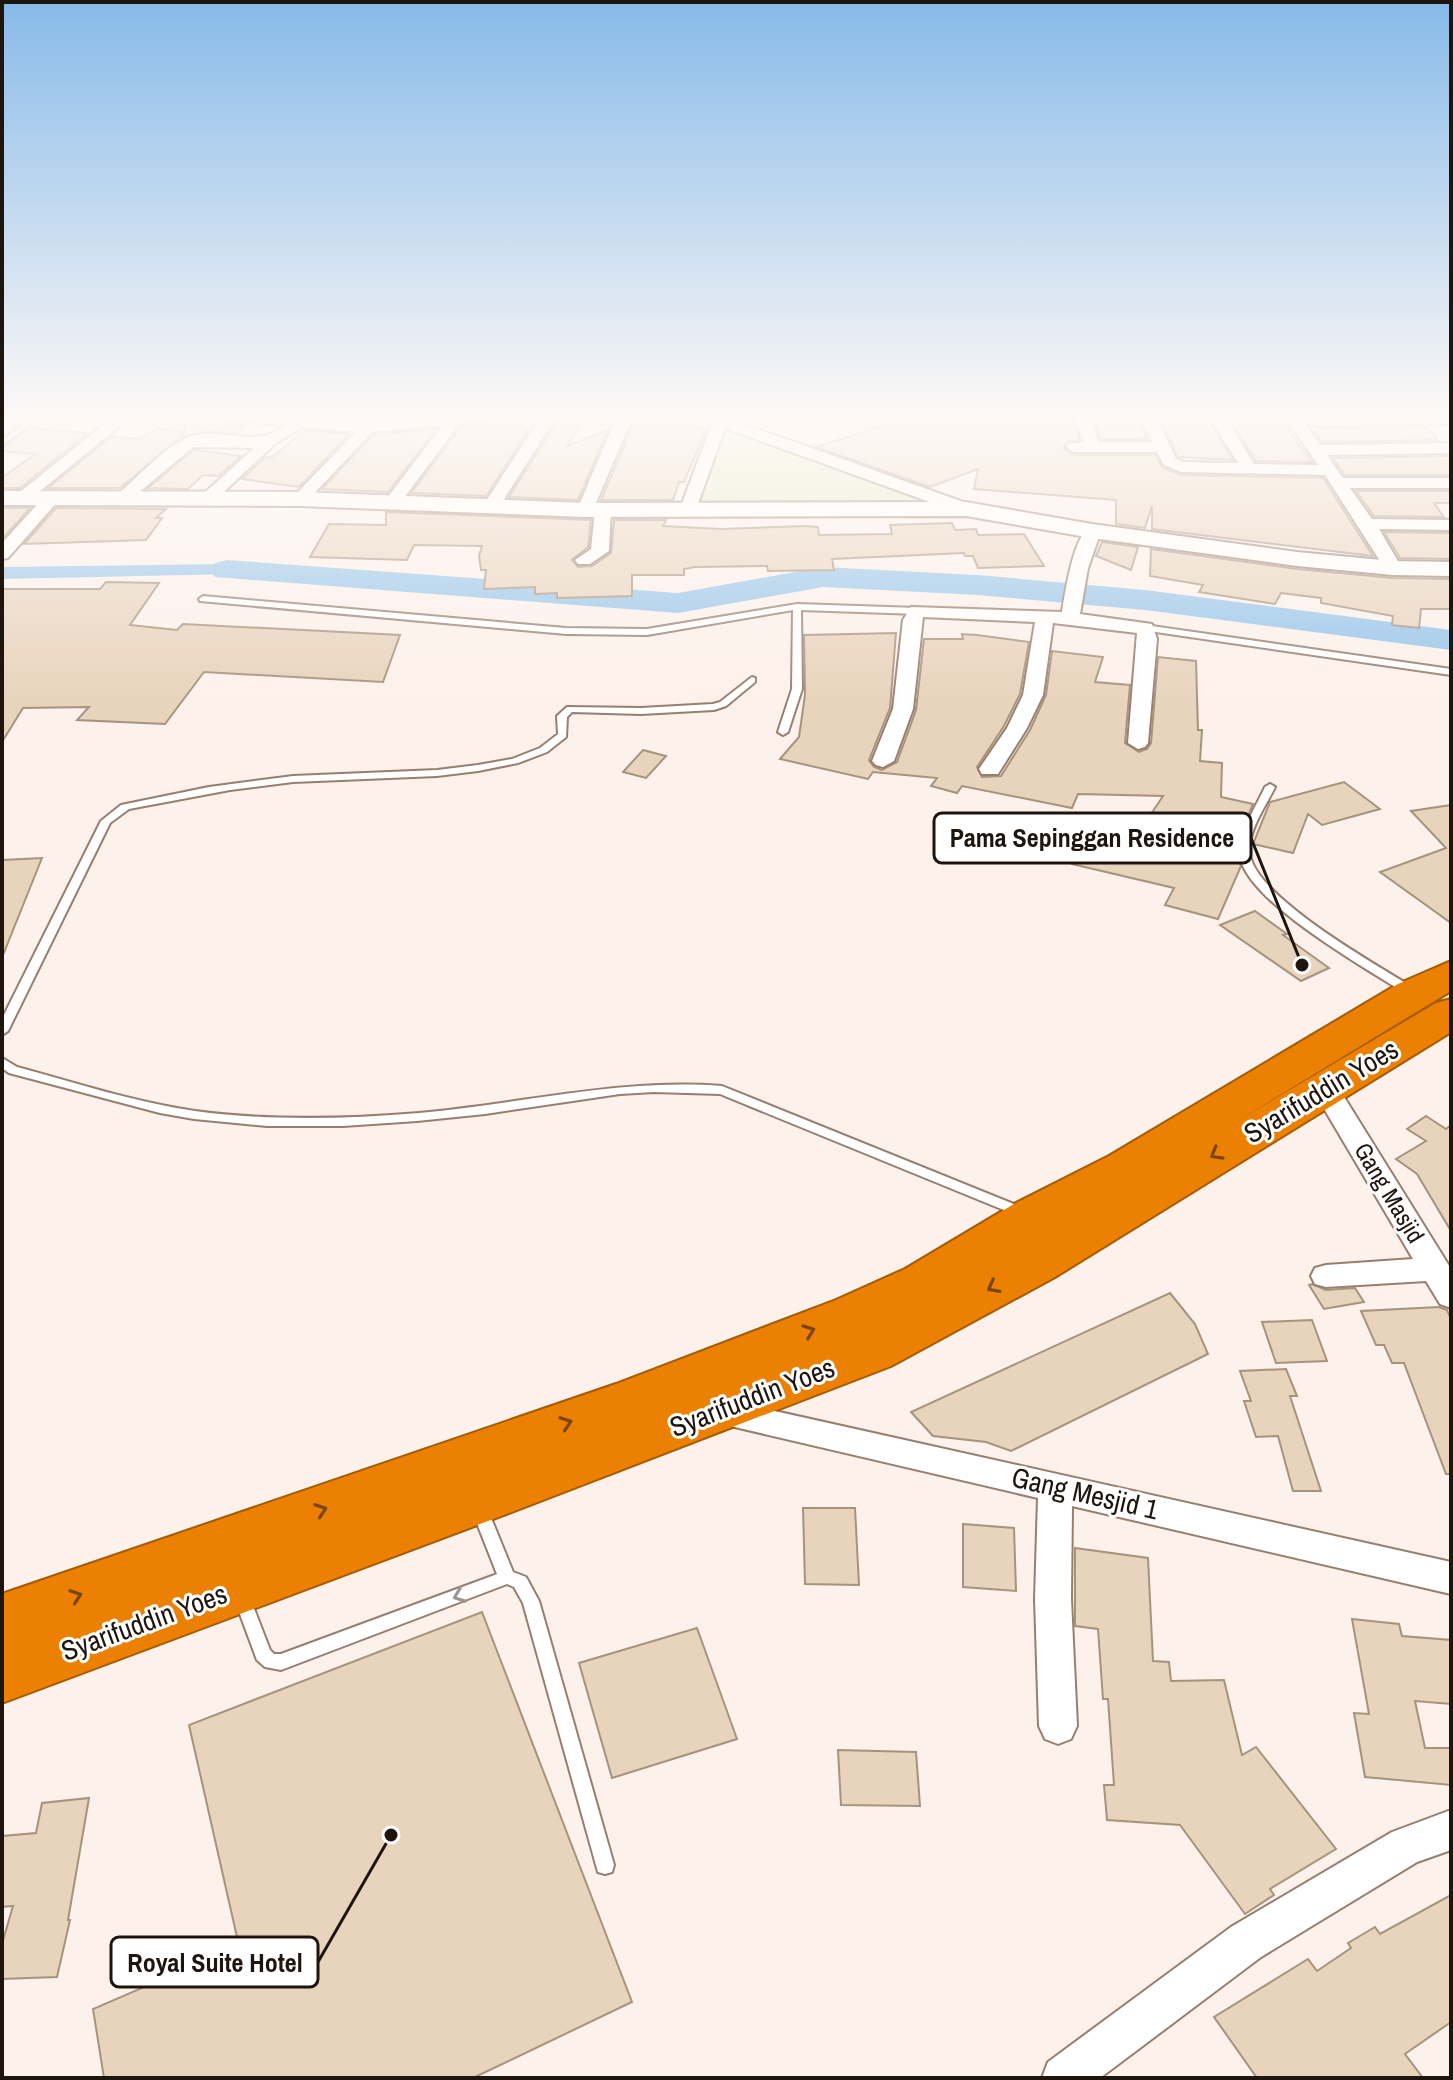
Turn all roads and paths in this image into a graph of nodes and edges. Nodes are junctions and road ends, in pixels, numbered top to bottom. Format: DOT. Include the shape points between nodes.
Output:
graph roads {
  1 [pos="39,513"];
  2 [pos="594,513"];
  3 [pos="989,513"];
  4 [pos="1359,513"];
  5 [pos="1367,524"];
  6 [pos="1451,525"];
  7 [pos="1092,531"];
  8 [pos="4,552"];
  9 [pos="584,560"];
  10 [pos="1393,568"];
  11 [pos="1451,569"];
  12 [pos="203,599"];
  13 [pos="797,607"];
  14 [pos="918,611"];
  15 [pos="1071,615"];
  16 [pos="1045,617"];
  17 [pos="1145,628"];
  18 [pos="1451,672"];
  19 [pos="752,680"];
  20 [pos="783,732"];
  21 [pos="1138,743"];
  22 [pos="883,761"];
  23 [pos="990,769"];
  24 [pos="1270,787"];
  25 [pos="1438,993"];
  26 [pos="2,1031"];
  27 [pos="2,1062"];
  28 [pos="1326,1090"];
  29 [pos="1031,1217"];
  30 [pos="1436,1269"];
  31 [pos="1326,1276"];
  32 [pos="1451,1296"];
  33 [pos="717,1411"];
  34 [pos="467,1481"];
  35 [pos="1055,1486"];
  36 [pos="507,1577"];
  37 [pos="1451,1578"];
  38 [pos="238,1587"];
  39 [pos="2,1621"];
  40 [pos="2,1674"];
  41 [pos="1058,1726"];
  42 [pos="1451,1830"];
  43 [pos="605,1865"];
  44 [pos="1064,2078"];
  1 -- 8 [label="street"];
  2 -- 9 [label="street" via="600,551"];
  3 -- 7 [label="street"];
  4 -- 5 [label="street"];
  5 -- 6 [label="street"];
  5 -- 10 [label="street"];
  7 -- 10 [label="street"];
  7 -- 15 [label="street"];
  10 -- 11 [label="street"];
  12 -- 13 [label="lane" via="622,634"];
  13 -- 14 [label="lane"];
  13 -- 20 [label="lane" via="797,689"];
  14 -- 16 [label="street"];
  14 -- 22 [label="street" via="912,620 903,709"];
  15 -- 16 [label="street"];
  15 -- 17 [label="street"];
  16 -- 23 [label="street" via="1033,695"];
  17 -- 18 [label="lane"];
  17 -- 21 [label="street"];
  19 -- 26 [label="lane" via="714,707 570,709 562,716 563,735 555,745 495,766 293,779 125,807 106,821"];
  24 -- 25 [label="lane" via="1245,855 1261,887 1289,910"];
  25 -- 28 [label="highway, Syarifuddin Yoes"];
  25 -- 29 [label="highway"];
  27 -- 29 [label="lane" via="13,1070 162,1110 280,1122 451,1114 634,1088 682,1085 722,1090"];
  28 -- 30 [label="street, Gang Masjid"];
  28 -- 33 [label="highway, Syarifuddin Yoes, one-way" via="1010,1278 872,1351"];
  34 -- 29 [label="highway, one-way" via="635,1399 923,1283"];
  30 -- 31 [label="street"];
  30 -- 32 [label="street, Gang Masjid"];
  33 -- 34 [label="highway, Syarifuddin Yoes"];
  33 -- 35 [label="street, Gang Mesjid 1"];
  34 -- 36 [label="lane"];
  34 -- 38 [label="highway, Syarifuddin Yoes"];
  39 -- 34 [label="highway, one-way"];
  35 -- 37 [label="street, Gang Mesjid 1"];
  35 -- 41 [label="street"];
  36 -- 38 [label="lane, one-way" via="281,1662 263,1655"];
  36 -- 43 [label="lane" via="520,1582 531,1601"];
  38 -- 40 [label="highway, Syarifuddin Yoes"];
  42 -- 44 [label="street" via="1406,1846 1246,1942"];
}
